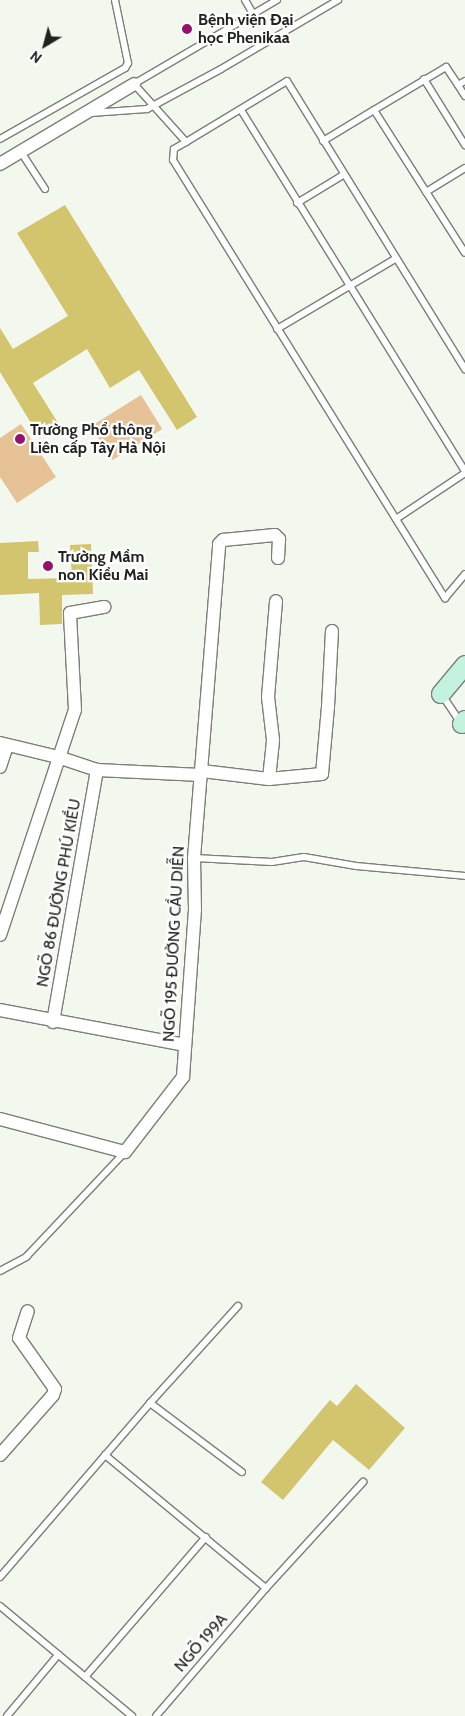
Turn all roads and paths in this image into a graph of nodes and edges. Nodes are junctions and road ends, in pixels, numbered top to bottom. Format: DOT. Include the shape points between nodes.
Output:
graph roads {
  1 [pos="115,0"];
  2 [pos="245,0"];
  3 [pos="277,0"];
  4 [pos="338,0"];
  5 [pos="253,14"];
  6 [pos="424,79"];
  7 [pos="465,81"];
  8 [pos="134,84"];
  9 [pos="458,85"];
  10 [pos="465,96"];
  11 [pos="154,106"];
  12 [pos="240,110"];
  13 [pos="374,110"];
  14 [pos="85,114"];
  15 [pos="0,139"];
  16 [pos="323,141"];
  17 [pos="186,142"];
  18 [pos="465,145"];
  19 [pos="20,152"];
  20 [pos="0,164"];
  21 [pos="465,168"];
  22 [pos="343,175"];
  23 [pos="45,189"];
  24 [pos="426,192"];
  25 [pos="298,203"];
  26 [pos="465,253"];
  27 [pos="395,259"];
  28 [pos="351,286"];
  29 [pos="277,329"];
  30 [pos="465,369"];
  31 [pos="465,472"];
  32 [pos="396,519"];
  33 [pos="278,558"];
  34 [pos="465,574"];
  35 [pos="276,601"];
  36 [pos="104,608"];
  37 [pos="332,632"];
  38 [pos="465,665"];
  39 [pos="441,694"];
  40 [pos="464,725"];
  41 [pos="4,745"];
  42 [pos="58,757"];
  43 [pos="0,767"];
  44 [pos="97,770"];
  45 [pos="202,773"];
  46 [pos="269,779"];
  47 [pos="194,858"];
  48 [pos="465,876"];
  49 [pos="0,935"];
  50 [pos="0,1010"];
  51 [pos="53,1022"];
  52 [pos="185,1045"];
  53 [pos="0,1120"];
  54 [pos="125,1152"];
  55 [pos="0,1271"];
  56 [pos="238,1306"];
  57 [pos="28,1310"];
  58 [pos="150,1403"];
  59 [pos="0,1455"];
  60 [pos="105,1455"];
  61 [pos="242,1472"];
  62 [pos="363,1482"];
  63 [pos="206,1538"];
  64 [pos="0,1577"];
  65 [pos="266,1588"];
  66 [pos="0,1606"];
  67 [pos="58,1655"];
  68 [pos="84,1677"];
  69 [pos="7,1716"];
  70 [pos="132,1716"];
  71 [pos="156,1716"];
  1 -- 15 [label="lane" via="128,63 125,68"];
  2 -- 5 [label="lane"];
  3 -- 5 [label="lane"];
  4 -- 11 [label="lane"];
  5 -- 8 [label="lane"];
  6 -- 9 [label="lane" via="446,67"];
  6 -- 13 [label="lane"];
  6 -- 18 [label="lane"];
  7 -- 9 [label="lane"];
  8 -- 11 [label="lane"];
  8 -- 14 [label="street"];
  9 -- 10 [label="lane"];
  11 -- 14 [label="lane"];
  11 -- 17 [label="lane"];
  12 -- 16 [label="lane" via="287,81"];
  12 -- 17 [label="lane"];
  12 -- 25 [label="lane"];
  13 -- 16 [label="lane"];
  13 -- 24 [label="lane"];
  14 -- 19 [label="street"];
  16 -- 22 [label="lane"];
  17 -- 29 [label="lane" via="174,149 173,160"];
  19 -- 20 [label="street"];
  19 -- 23 [label="lane"];
  21 -- 24 [label="lane"];
  22 -- 25 [label="lane"];
  22 -- 27 [label="lane"];
  24 -- 26 [label="lane"];
  25 -- 28 [label="lane"];
  27 -- 28 [label="lane"];
  27 -- 30 [label="lane"];
  28 -- 29 [label="lane"];
  28 -- 31 [label="lane"];
  29 -- 32 [label="lane"];
  31 -- 32 [label="lane"];
  32 -- 34 [label="lane" via="445,598"];
  33 -- 45 [label="street, NGÕ 195 ĐƯỜNG CẦU DIỄN" via="279,539 275,535 222,540 219,544"];
  35 -- 46 [label="street" via="268,697 273,740"];
  36 -- 42 [label="street" via="70,613 75,710"];
  37 -- 46 [label="street" via="322,774"];
  38 -- 39 [label="street"];
  39 -- 40 [label="lane"];
  41 -- 42 [label="street"];
  41 -- 43 [label="street"];
  42 -- 44 [label="street"];
  42 -- 49 [label="street"];
  44 -- 45 [label="street"];
  44 -- 51 [label="street, NGÕ 86 ĐƯỜNG PHÚ KIỀU"];
  45 -- 46 [label="street"];
  45 -- 47 [label="street, NGÕ 195 ĐƯỜNG CẦU DIỄN"];
  47 -- 48 [label="lane" via="272,862 304,857 356,866"];
  47 -- 52 [label="street, NGÕ 195 ĐƯỜNG CẦU DIỄN" via="195,910"];
  50 -- 51 [label="street"];
  51 -- 52 [label="street"];
  52 -- 54 [label="street, NGÕ 195 ĐƯỜNG CẦU DIỄN" via="184,1077"];
  53 -- 54 [label="street"];
  54 -- 55 [label="lane, NGÕ 195 ĐƯỜNG CẦU DIỄN" via="26,1257"];
  56 -- 58 [label="lane"];
  57 -- 59 [label="street" via="19,1338 54,1389 53,1395"];
  58 -- 60 [label="lane"];
  58 -- 61 [label="lane"];
  60 -- 63 [label="lane"];
  60 -- 64 [label="lane"];
  62 -- 65 [label="lane, NGÕ 199A"];
  63 -- 65 [label="lane"];
  63 -- 68 [label="lane"];
  65 -- 71 [label="lane, NGÕ 199A"];
  66 -- 67 [label="lane"];
  67 -- 68 [label="lane"];
  67 -- 69 [label="lane"];
  68 -- 70 [label="lane"];
}
